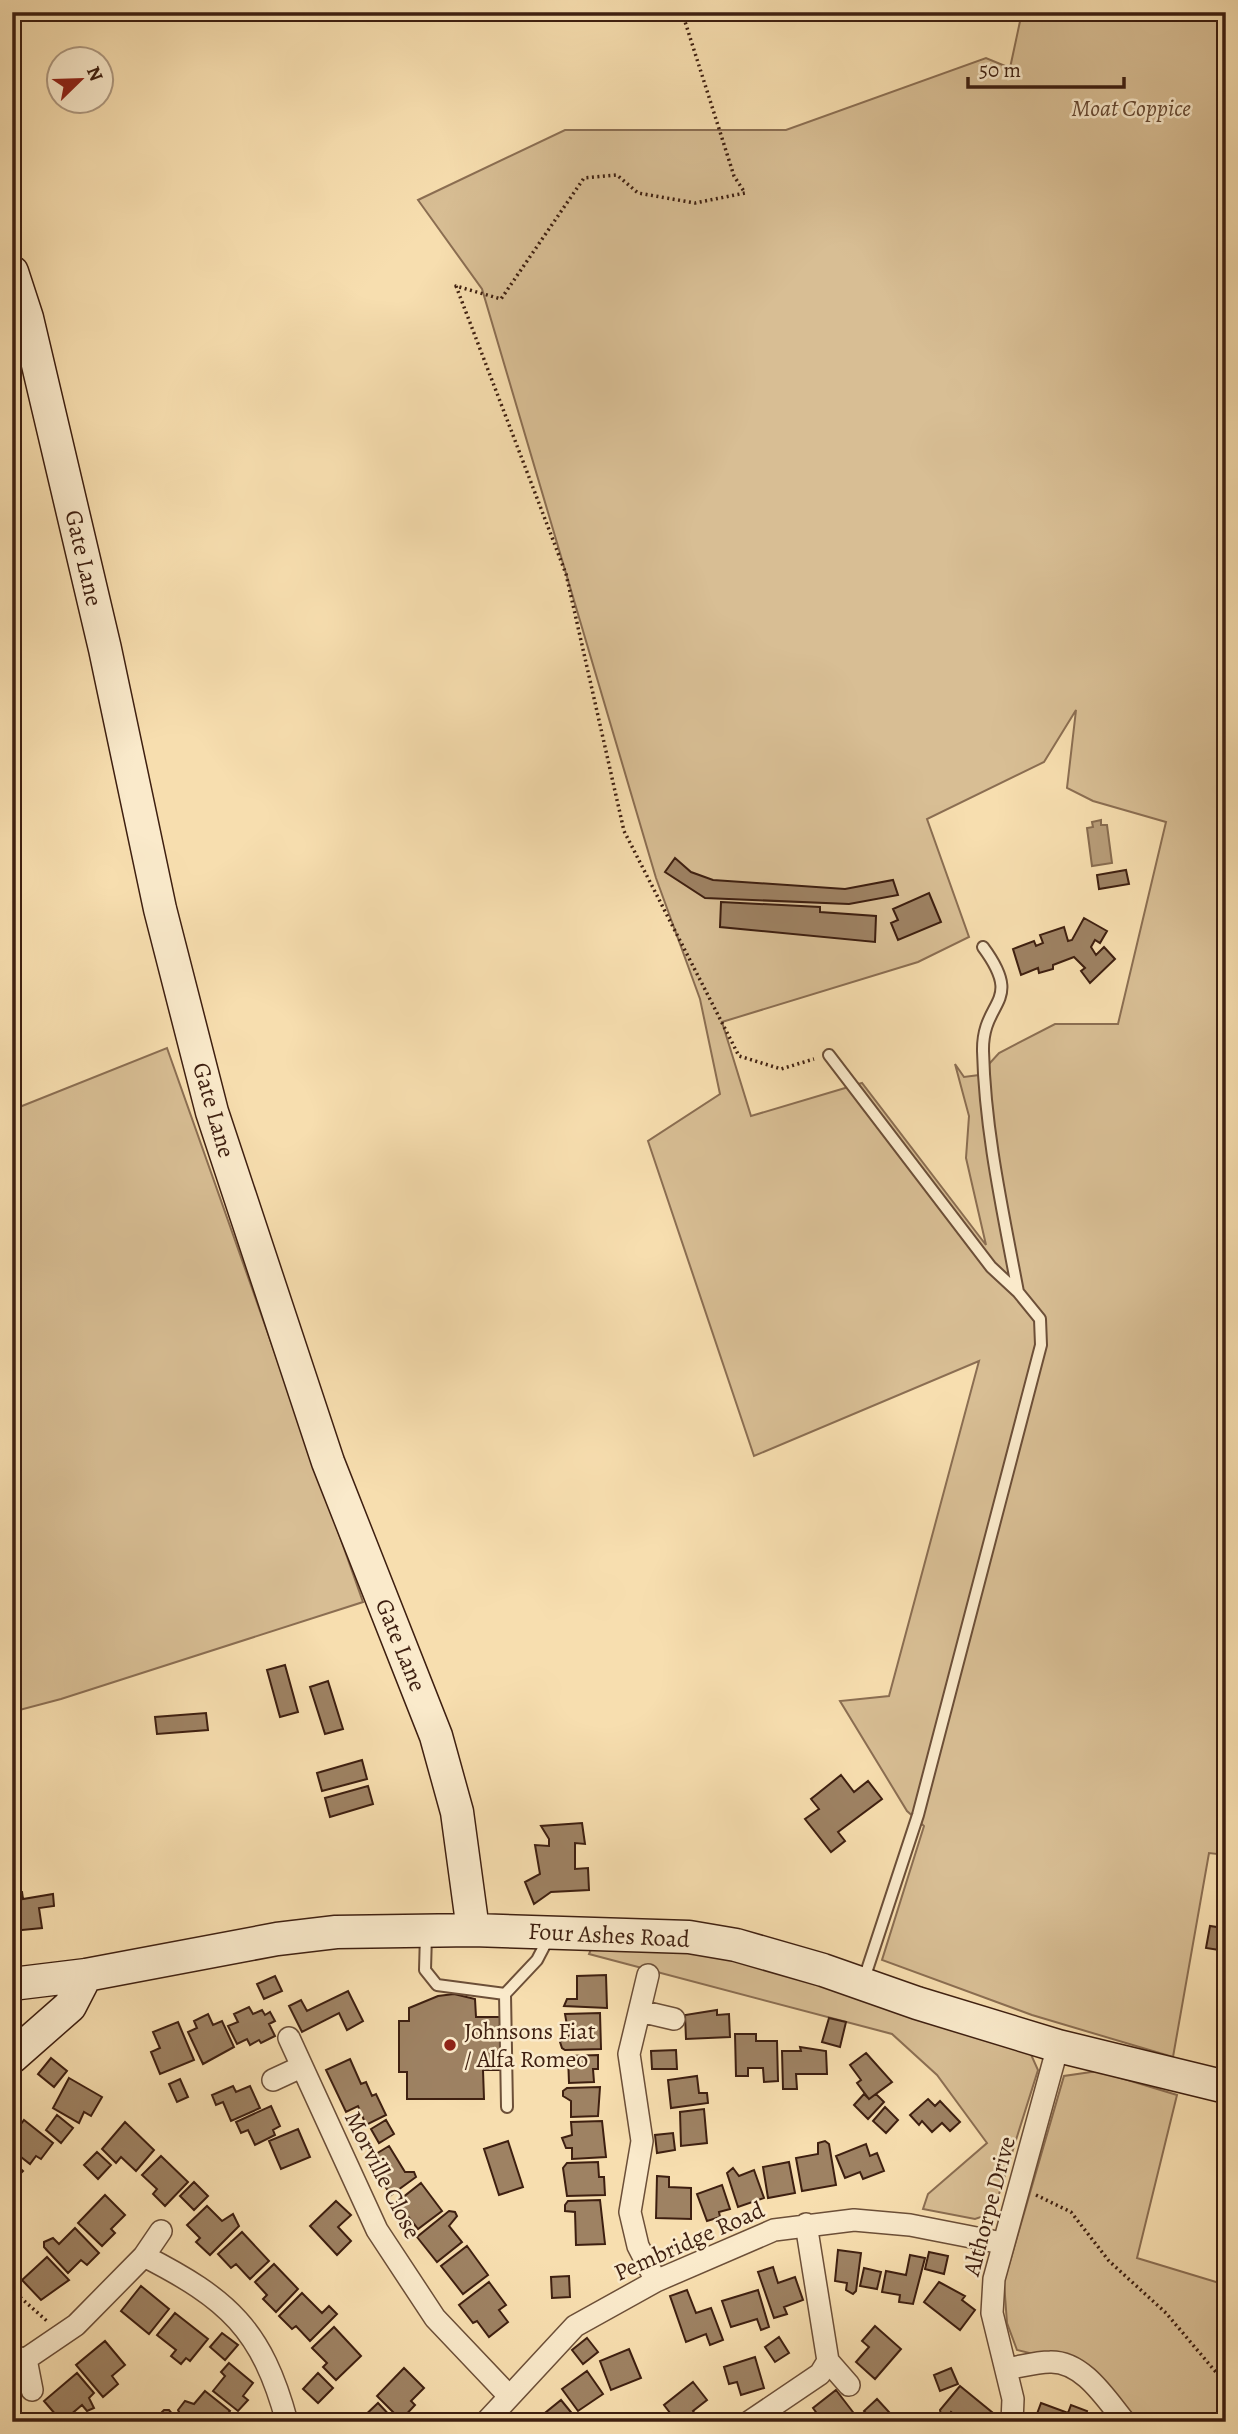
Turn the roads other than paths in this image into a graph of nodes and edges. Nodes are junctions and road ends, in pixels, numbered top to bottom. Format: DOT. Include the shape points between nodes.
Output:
graph roads {
  1 [pos="12,272"];
  2 [pos="983,947"];
  3 [pos="829,1055"];
  4 [pos="1018,1292"];
  5 [pos="426,1930"];
  6 [pos="473,1930"];
  7 [pos="552,1931"];
  8 [pos="86,1975"];
  9 [pos="648,1975"];
  10 [pos="12,1984"];
  11 [pos="863,1984"];
  12 [pos="505,1994"];
  13 [pos="640,2011"];
  14 [pos="674,2019"];
  15 [pos="289,2038"];
  16 [pos="1058,2046"];
  17 [pos="12,2057"];
  18 [pos="301,2067"];
  19 [pos="273,2080"];
  20 [pos="1226,2087"];
  21 [pos="507,2107"];
  22 [pos="806,2224"];
  23 [pos="161,2231"];
  24 [pos="1002,2243"];
  25 [pos="144,2256"];
  26 [pos="656,2281"];
  27 [pos="19,2358"];
  28 [pos="828,2361"];
  29 [pos="1006,2369"];
  30 [pos="849,2385"];
  31 [pos="32,2390"];
  32 [pos="509,2396"];
  33 [pos="287,2422"];
  34 [pos="486,2422"];
  35 [pos="749,2422"];
  36 [pos="1012,2422"];
  37 [pos="1125,2422"];
  1 -- 6 [label="street, Gate Lane" via="106,649 160,909 212,1112 328,1462 436,1736 457,1812"];
  2 -- 4 [label="lane" via="1003,978 983,1048 992,1153"];
  3 -- 4 [label="lane" via="991,1267"];
  4 -- 11 [label="lane" via="1040,1319 1041,1345 918,1815"];
  5 -- 6 [label="street, Four Ashes Road"];
  5 -- 8 [label="street, Four Ashes Road" via="277,1939"];
  5 -- 12 [label="lane" via="425,1969 438,1985"];
  6 -- 7 [label="street, Four Ashes Road"];
  7 -- 11 [label="street, Four Ashes Road" via="690,1937 736,1945"];
  7 -- 12 [label="lane" via="537,1960"];
  8 -- 10 [label="street, Four Ashes Road"];
  8 -- 17 [label="street" via="70,2007"];
  9 -- 13 [label="street"];
  11 -- 16 [label="street, Four Ashes Road"];
  12 -- 21 [label="lane"];
  13 -- 14 [label="street"];
  13 -- 26 [label="street" via="629,2054 642,2141 630,2212 638,2246"];
  15 -- 18 [label="street, Morville Close"];
  16 -- 20 [label="street, Four Ashes Road"];
  16 -- 24 [label="street, Althorpe Drive"];
  18 -- 19 [label="street"];
  18 -- 32 [label="street, Morville Close" via="377,2230 435,2318"];
  22 -- 24 [label="street, Pembridge Road" via="854,2220 910,2225"];
  22 -- 26 [label="street, Pembridge Road" via="743,2241"];
  22 -- 28 [label="street"];
  23 -- 25 [label="street"];
  24 -- 29 [label="street, Althorpe Drive" via="992,2313"];
  25 -- 27 [label="street" via="76,2325"];
  25 -- 33 [label="street" via="183,2276 239,2319 271,2368"];
  26 -- 32 [label="street, Pembridge Road" via="575,2326"];
  27 -- 31 [label="street"];
  28 -- 30 [label="street"];
  28 -- 35 [label="street" via="820,2374"];
  29 -- 36 [label="street, Althorpe Drive" via="1013,2399"];
  29 -- 37 [label="street" via="1050,2362 1071,2367 1087,2377"];
  32 -- 34 [label="street, Pembridge Road"];
}
